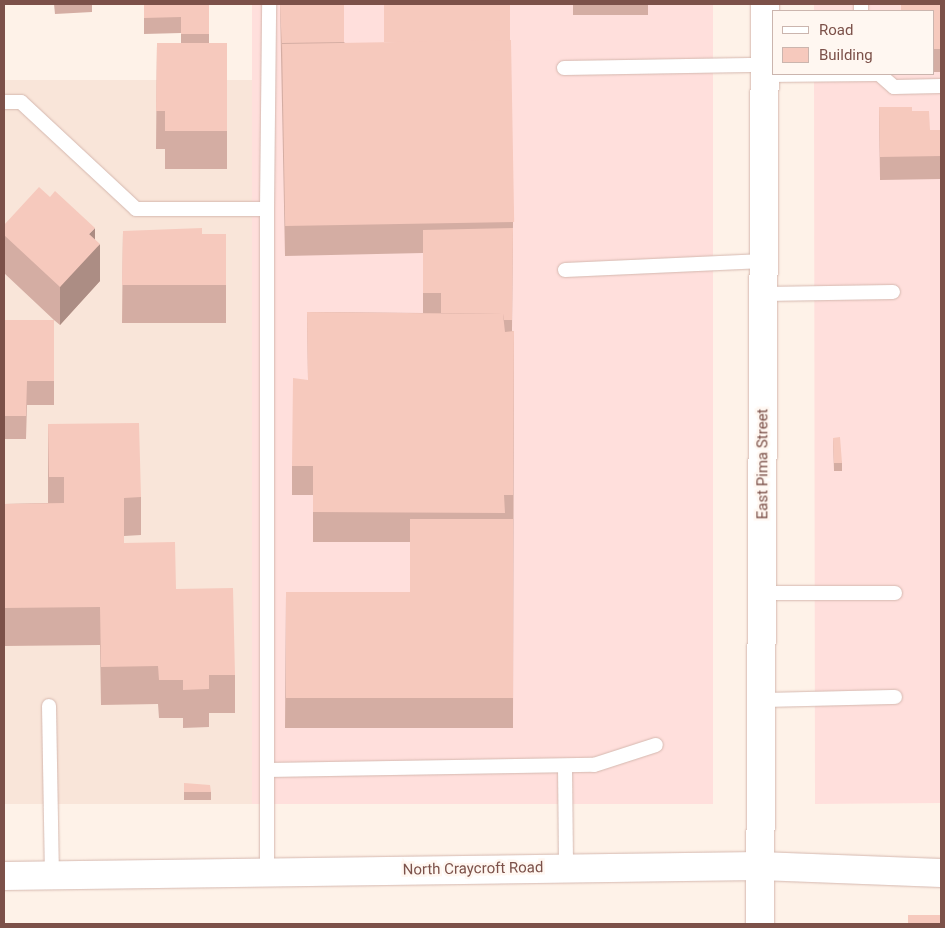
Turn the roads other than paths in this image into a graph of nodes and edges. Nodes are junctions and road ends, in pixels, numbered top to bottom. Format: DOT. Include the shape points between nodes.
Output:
graph roads {
  1 [pos="269,4"];
  2 [pos="765,4"];
  3 [pos="564,68"];
  4 [pos="765,70"];
  5 [pos="772,70"];
  6 [pos="880,75"];
  7 [pos="941,86"];
  8 [pos="4,102"];
  9 [pos="267,209"];
  10 [pos="764,262"];
  11 [pos="565,270"];
  12 [pos="893,292"];
  13 [pos="764,294"];
  14 [pos="895,593"];
  15 [pos="762,594"];
  16 [pos="895,697"];
  17 [pos="761,700"];
  18 [pos="49,706"];
  19 [pos="656,745"];
  20 [pos="565,766"];
  21 [pos="267,770"];
  22 [pos="760,866"];
  23 [pos="566,868"];
  24 [pos="267,872"];
  25 [pos="941,873"];
  26 [pos="52,875"];
  27 [pos="4,876"];
  28 [pos="760,924"];
  1 -- 9 [label="lane"];
  2 -- 4 [label="main road, East Pima Street"];
  3 -- 4 [label="lane"];
  4 -- 5 [label="lane"];
  4 -- 10 [label="main road, East Pima Street"];
  6 -- 7 [label="lane" via="894,87"];
  8 -- 9 [label="lane" via="20,102 136,209"];
  9 -- 21 [label="lane"];
  10 -- 11 [label="lane"];
  10 -- 13 [label="main road, East Pima Street"];
  12 -- 13 [label="lane"];
  13 -- 15 [label="main road, East Pima Street"];
  14 -- 15 [label="lane"];
  15 -- 17 [label="main road, East Pima Street"];
  16 -- 17 [label="lane"];
  17 -- 22 [label="main road, East Pima Street"];
  18 -- 26 [label="lane"];
  19 -- 20 [label="lane" via="594,765"];
  20 -- 21 [label="lane"];
  20 -- 23 [label="lane"];
  21 -- 24 [label="lane"];
  22 -- 23 [label="main road, North Craycroft Road"];
  22 -- 25 [label="main road, North Craycroft Road"];
  22 -- 28 [label="main road, East Pima Street"];
  23 -- 24 [label="main road, North Craycroft Road"];
  24 -- 26 [label="main road, North Craycroft Road"];
  26 -- 27 [label="main road, North Craycroft Road"];
}
